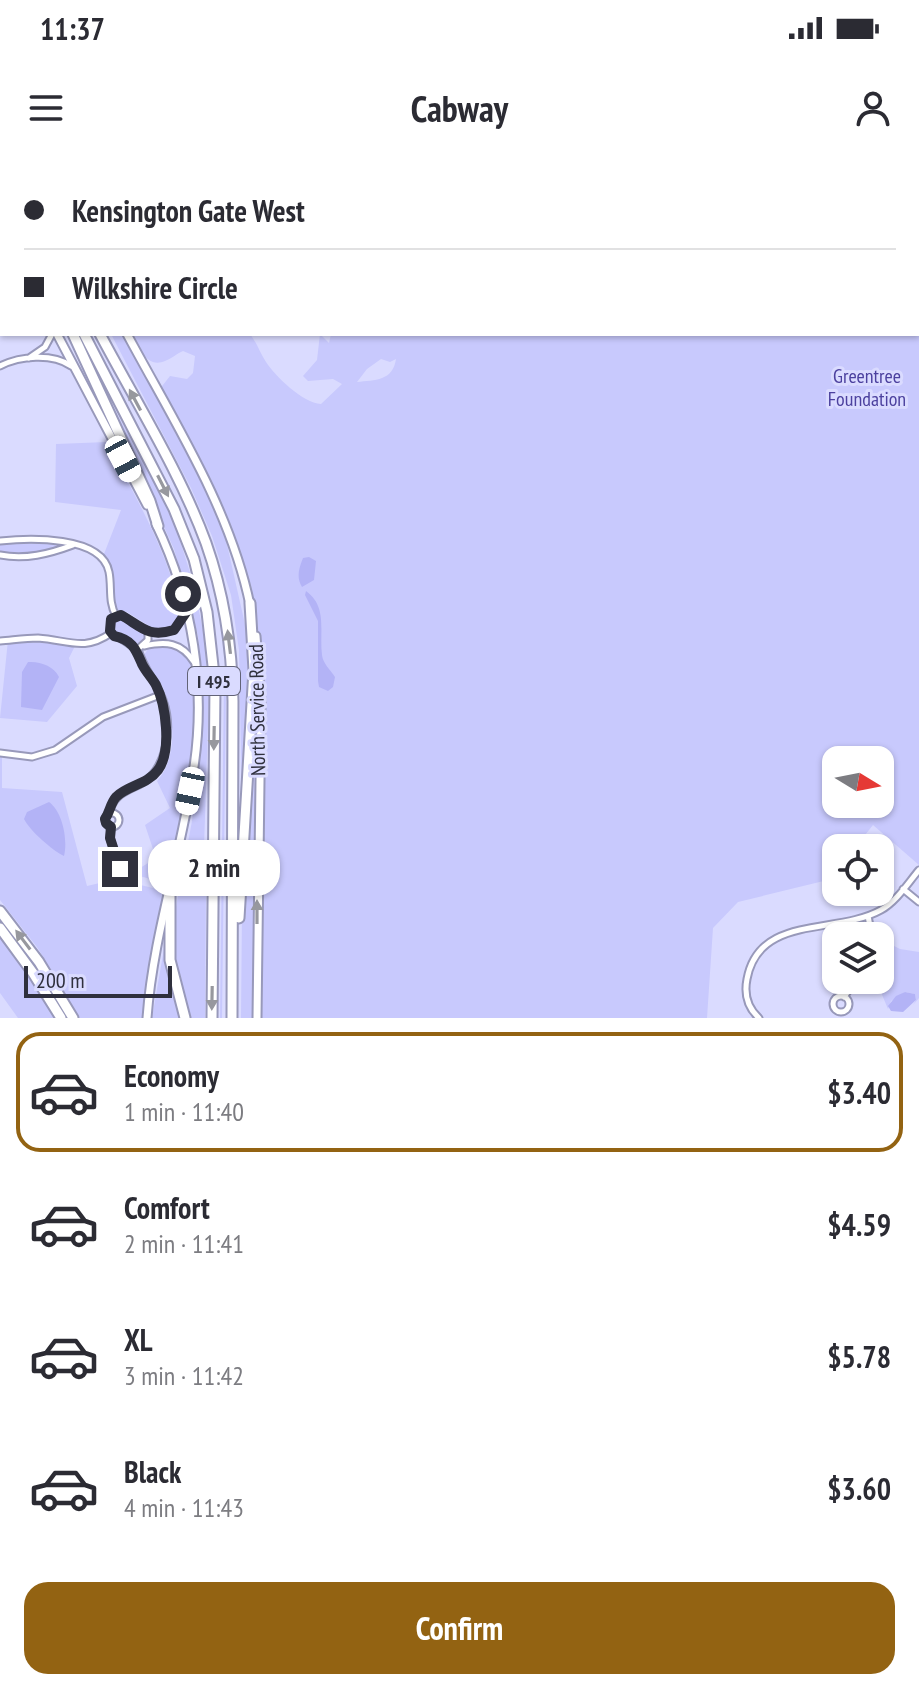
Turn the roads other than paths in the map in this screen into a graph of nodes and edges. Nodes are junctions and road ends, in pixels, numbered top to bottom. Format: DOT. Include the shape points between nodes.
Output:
graph roads {
  1 [pos="53,336"];
  2 [pos="55,336"];
  3 [pos="74,336"];
  4 [pos="85,336"];
  5 [pos="101,336"];
  6 [pos="128,336"];
  7 [pos="28,358"];
  8 [pos="1,365"];
  9 [pos="75,368"];
  10 [pos="158,526"];
  11 [pos="0,541"];
  12 [pos="74,545"];
  13 [pos="0,555"];
  14 [pos="250,603"];
  15 [pos="187,611"];
  16 [pos="116,616"];
  17 [pos="112,633"];
  18 [pos="148,633"];
  19 [pos="0,641"];
  20 [pos="141,648"];
  21 [pos="196,666"];
  22 [pos="160,695"];
  23 [pos="0,753"];
  24 [pos="109,814"];
  25 [pos="111,827"];
  26 [pos="120,869"];
  27 [pos="919,870"];
  28 [pos="170,889"];
  29 [pos="903,889"];
  30 [pos="919,902"];
  31 [pos="0,911"];
  32 [pos="868,916"];
  33 [pos="869,922"];
  34 [pos="0,928"];
  35 [pos="233,992"];
  36 [pos="846,994"];
  37 [pos="844,997"];
  38 [pos="61,1018"];
  39 [pos="73,1018"];
  40 [pos="147,1018"];
  41 [pos="185,1018"];
  42 [pos="212,1018"];
  43 [pos="232,1018"];
  44 [pos="257,1018"];
  45 [pos="759,1018"];
  1 -- 7 [label="street"];
  2 -- 9 [label="main road"];
  3 -- 10 [label="highway"];
  4 -- 42 [label="highway, I 495, one-way" via="174,509 207,612 215,684"];
  35 -- 5 [label="highway, I 495, one-way" via="233,701 225,612 192,509"];
  6 -- 14 [label="main road, North Service Road" via="216,503"];
  7 -- 8 [label="street"];
  7 -- 9 [label="street" via="58,358"];
  9 -- 10 [label="main road"];
  10 -- 15 [label="main road"];
  11 -- 12 [label="street"];
  12 -- 13 [label="street" via="39,555"];
  12 -- 16 [label="street" via="97,552 105,561"];
  14 -- 35 [label="highway" via="254,670"];
  44 -- 14 [label="main road, North Service Road, one-way" via="261,702"];
  15 -- 18 [label="street" via="174,630"];
  15 -- 21 [label="main road"];
  16 -- 17 [label="street" via="109,625"];
  16 -- 18 [label="street"];
  17 -- 19 [label="street" via="86,645 39,638"];
  17 -- 20 [label="street"];
  18 -- 20 [label="street"];
  20 -- 21 [label="street" via="172,643"];
  20 -- 22 [label="street" via="142,665"];
  21 -- 28 [label="main road" via="195,765"];
  22 -- 23 [label="street" via="103,717 55,750 32,757"];
  22 -- 24 [label="street" via="164,757 144,783 118,795"];
  24 -- 25 [label="street" via="105,821"];
  24 -- 25 [label="street" via="118,820"];
  25 -- 26 [label="street"];
  27 -- 29 [label="street"];
  28 -- 40 [label="main road"];
  28 -- 41 [label="highway" via="170,960"];
  29 -- 30 [label="street"];
  29 -- 32 [label="street" via="884,909"];
  39 -- 31 [label="highway, one-way"];
  32 -- 33 [label="street"];
  32 -- 45 [label="street" via="790,933 759,948 745,986"];
  34 -- 38 [label="highway"];
  35 -- 43 [label="highway, I 495"];
  36 -- 37 [label="street"];
}
